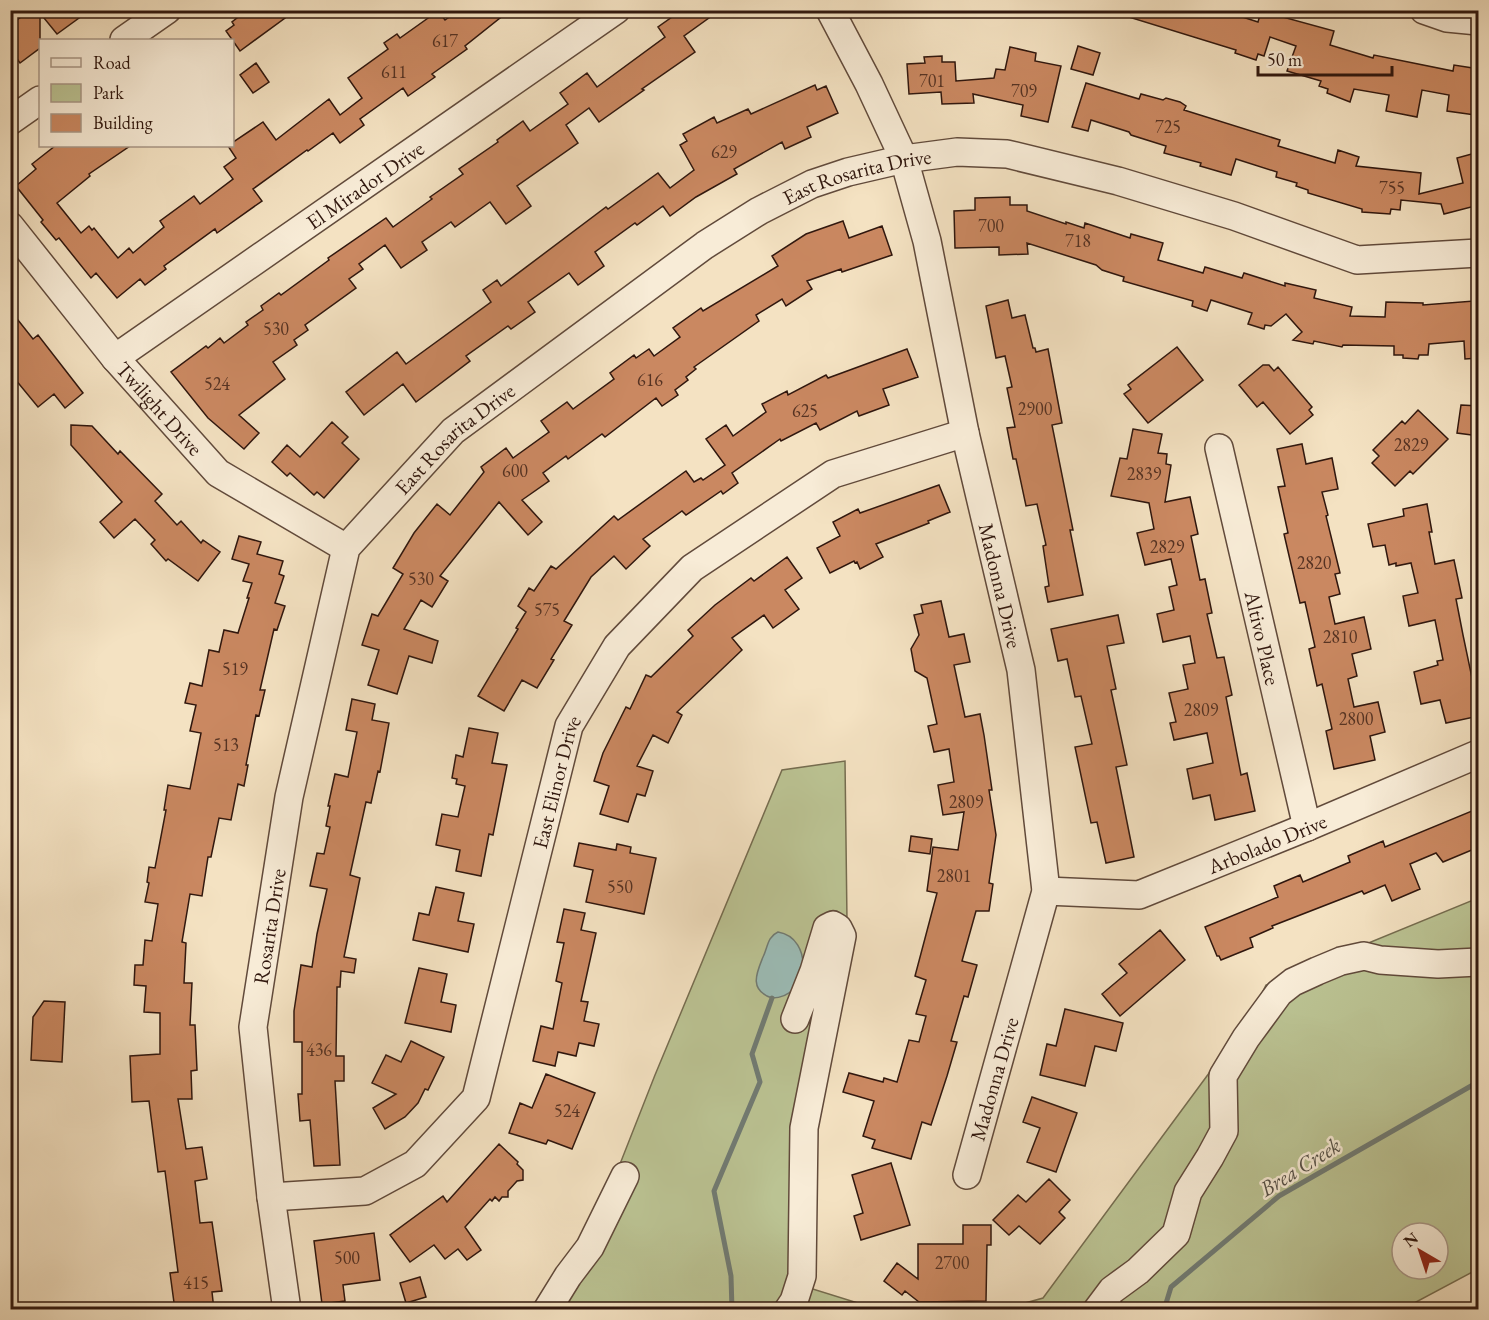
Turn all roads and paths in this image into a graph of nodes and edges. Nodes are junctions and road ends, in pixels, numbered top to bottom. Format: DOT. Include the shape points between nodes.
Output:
graph roads {
  1 [pos="166,10"];
  2 [pos="616,10"];
  3 [pos="830,10"];
  4 [pos="1424,10"];
  5 [pos="1479,21"];
  6 [pos="125,39"];
  7 [pos="39,101"];
  8 [pos="10,121"];
  9 [pos="904,159"];
  10 [pos="10,226"];
  11 [pos="1479,253"];
  12 [pos="116,358"];
  13 [pos="965,433"];
  14 [pos="1219,448"];
  15 [pos="346,548"];
  16 [pos="1479,754"];
  17 [pos="1307,827"];
  18 [pos="1046,891"];
  19 [pos="1479,962"];
  20 [pos="795,1019"];
  21 [pos="967,1175"];
  22 [pos="625,1176"];
  23 [pos="271,1197"];
  24 [pos="287,1310"];
  25 [pos="547,1310"];
  26 [pos="788,1310"];
  27 [pos="1097,1310"];
  1 -- 6 [label="street"];
  2 -- 12 [label="street, El Mirador Drive"];
  3 -- 9 [label="street, Madonna Drive"];
  4 -- 5 [label="street" via="1447,18"];
  7 -- 8 [label="street"];
  9 -- 11 [label="street, East Rosarita Drive" via="957,152 1007,154 1118,181 1357,260"];
  9 -- 13 [label="street, Madonna Drive" via="927,241"];
  9 -- 15 [label="street, East Rosarita Drive" via="812,184 705,245 453,431"];
  10 -- 12 [label="street, Twilight Drive"];
  12 -- 15 [label="street, Twilight Drive" via="218,473"];
  13 -- 18 [label="street, Madonna Drive" via="1021,670"];
  13 -- 23 [label="street, East Elinor Drive" via="833,474 692,568 617,646 569,726 476,1098 415,1164 365,1191"];
  14 -- 17 [label="street, Altivo Place"];
  15 -- 23 [label="street, Rosarita Drive" via="289,797 253,1027"];
  16 -- 17 [label="street, Arbolado Drive"];
  17 -- 18 [label="street, Arbolado Drive" via="1139,895"];
  18 -- 21 [label="street, Madonna Drive"];
  19 -- 27 [label="street" via="1438,964 1364,956 1317,971 1279,993 1223,1076 1224,1131 1188,1192 1187,1229 1176,1234 1112,1290"];
  20 -- 26 [label="street" via="827,928 838,928 842,936 804,1128 802,1276"];
  22 -- 25 [label="street" via="590,1247"];
  23 -- 24 [label="street, Rosarita Drive"];
}
